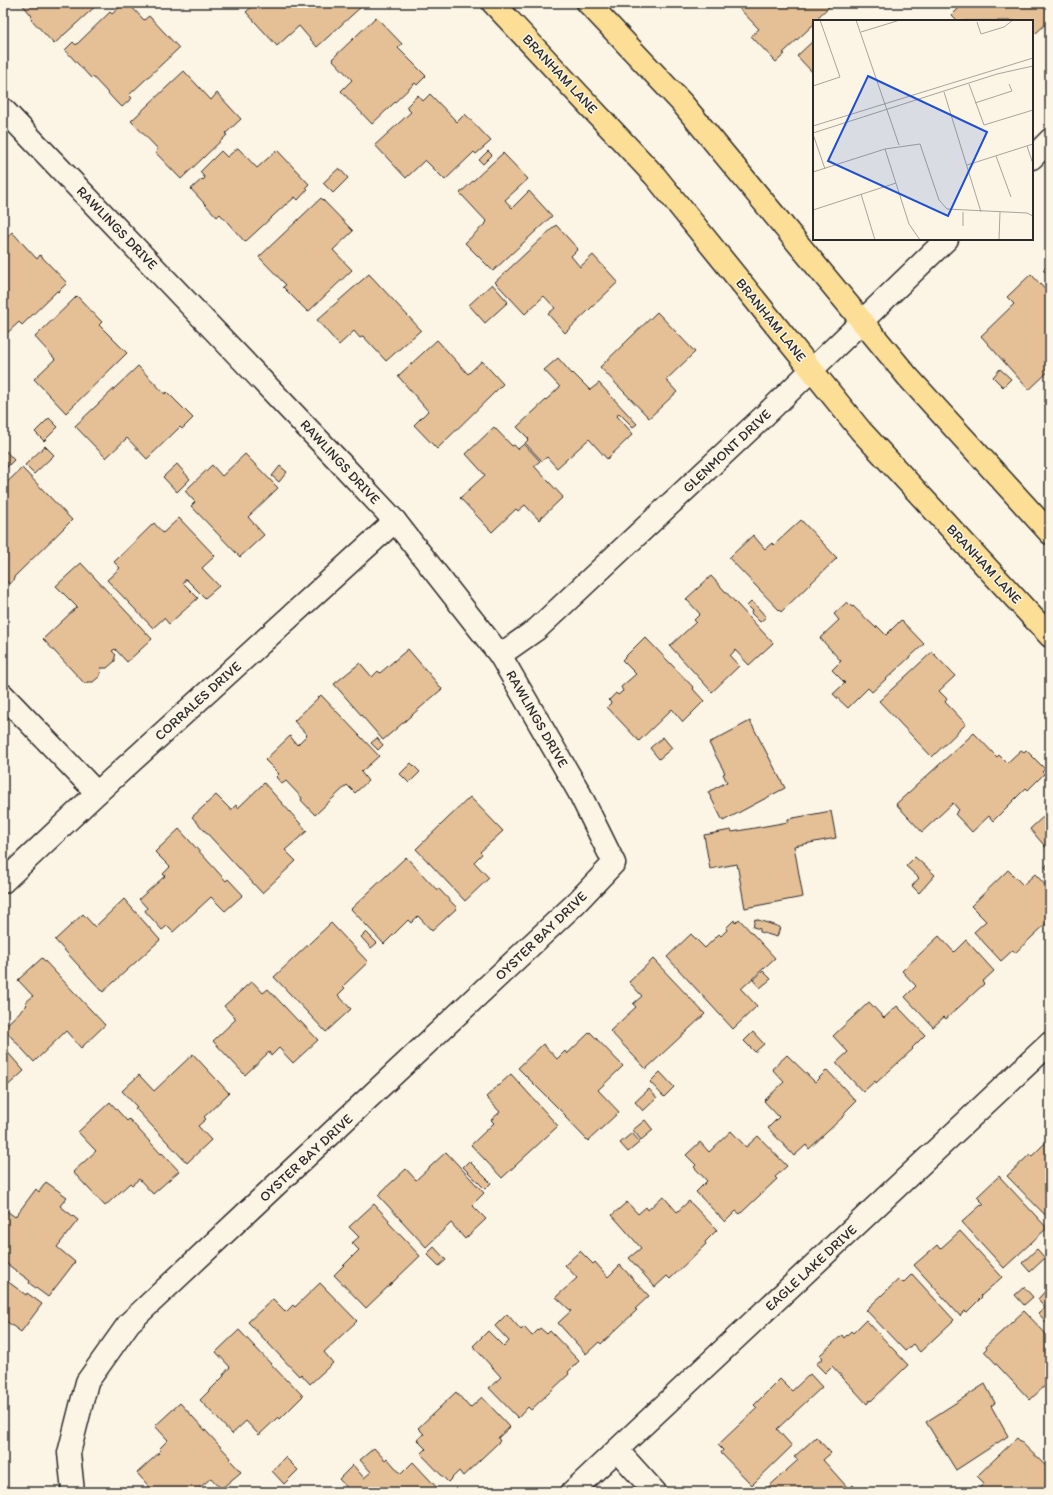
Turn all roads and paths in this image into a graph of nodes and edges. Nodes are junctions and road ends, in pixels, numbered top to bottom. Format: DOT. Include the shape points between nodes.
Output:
graph roads {
  1 [pos="493,3"];
  2 [pos="588,3"];
  3 [pos="3,109"];
  4 [pos="1050,140"];
  5 [pos="1033,157"];
  6 [pos="946,240"];
  7 [pos="862,320"];
  8 [pos="811,370"];
  9 [pos="395,522"];
  10 [pos="1050,533"];
  11 [pos="1050,636"];
  12 [pos="500,655"];
  13 [pos="3,695"];
  14 [pos="97,794"];
  15 [pos="614,864"];
  16 [pos="3,882"];
  17 [pos="1050,1043"];
  18 [pos="617,1450"];
  19 [pos="73,1492"];
  20 [pos="572,1492"];
  21 [pos="655,1492"];
  1 -- 8 [label="main road, BRANHAM LANE" via="655,176"];
  2 -- 7 [label="main road" via="682,102"];
  3 -- 9 [label="street, RAWLINGS DRIVE"];
  4 -- 5 [label="street"];
  6 -- 7 [label="street, GLENMONT DRIVE"];
  7 -- 8 [label="street, GLENMONT DRIVE"];
  7 -- 10 [label="main road" via="908,377"];
  8 -- 11 [label="main road, BRANHAM LANE" via="861,431"];
  8 -- 12 [label="street, GLENMONT DRIVE" via="537,629"];
  9 -- 12 [label="street, RAWLINGS DRIVE"];
  9 -- 14 [label="street, CORRALES DRIVE"];
  12 -- 15 [label="street, RAWLINGS DRIVE" via="579,792"];
  13 -- 14 [label="street"];
  14 -- 16 [label="street, CORRALES DRIVE"];
  15 -- 19 [label="street, OYSTER BAY DRIVE" via="575,904 129,1323 87,1382 69,1454"];
  17 -- 18 [label="street, EAGLE LAKE DRIVE"];
  18 -- 20 [label="street, EAGLE LAKE DRIVE"];
  18 -- 21 [label="street"];
}
